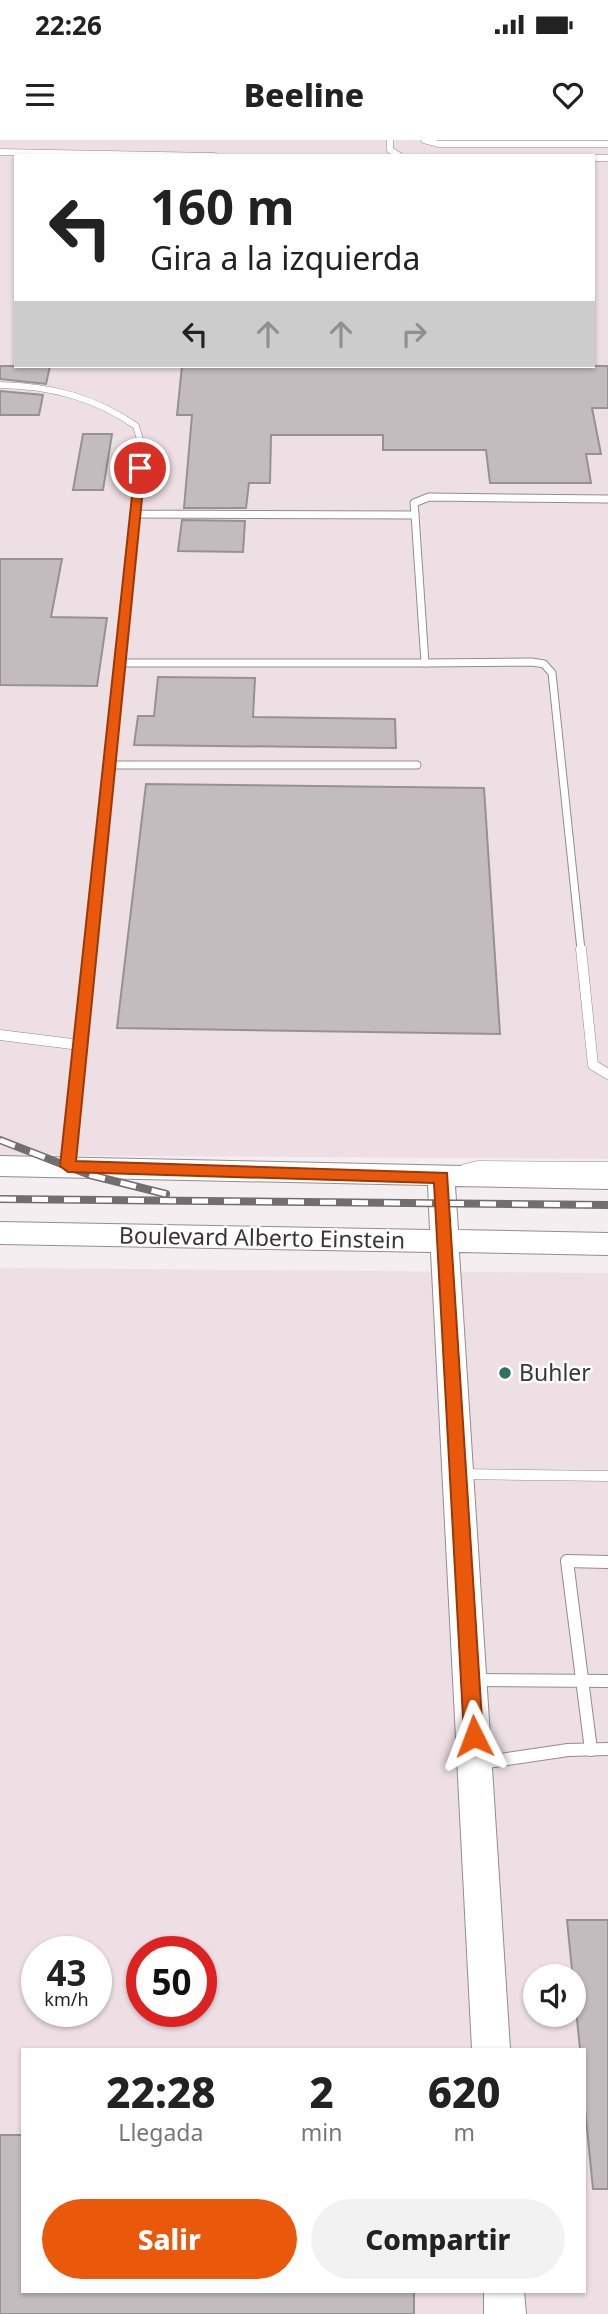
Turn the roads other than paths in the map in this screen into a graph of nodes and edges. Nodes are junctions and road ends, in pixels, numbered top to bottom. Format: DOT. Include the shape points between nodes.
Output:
graph roads {
  1 [pos="390,140"];
  2 [pos="424,140"];
  3 [pos="608,144"];
  4 [pos="0,152"];
  5 [pos="107,154"];
  6 [pos="397,154"];
  7 [pos="0,385"];
  8 [pos="608,499"];
  9 [pos="136,514"];
  10 [pos="415,515"];
  11 [pos="119,663"];
  12 [pos="425,663"];
  13 [pos="108,765"];
  14 [pos="417,765"];
  15 [pos="0,1035"];
  16 [pos="79,1045"];
  17 [pos="608,1074"];
  18 [pos="0,1166"];
  19 [pos="68,1166"];
  20 [pos="608,1167"];
  21 [pos="442,1177"];
  22 [pos="608,1179"];
  23 [pos="0,1233"];
  24 [pos="445,1242"];
  25 [pos="608,1244"];
  26 [pos="458,1474"];
  27 [pos="608,1476"];
  28 [pos="608,1562"];
  29 [pos="471,1680"];
  30 [pos="582,1681"];
  31 [pos="608,1681"];
  32 [pos="591,1749"];
  33 [pos="608,1749"];
  34 [pos="475,1763"];
  35 [pos="491,2048"];
  36 [pos="504,2293"];
  37 [pos="505,2314"];
  1 -- 6 [label="lane" via="390,150"];
  2 -- 3 [label="lane" via="439,144"];
  4 -- 5 [label="lane"];
  7 -- 9 [label="lane" via="58,389 108,408 136,426 142,446"];
  8 -- 10 [label="lane" via="429,497 414,503"];
  9 -- 10 [label="lane"];
  9 -- 11 [label="lane"];
  10 -- 12 [label="lane"];
  11 -- 12 [label="lane"];
  11 -- 13 [label="lane"];
  12 -- 17 [label="lane" via="531,662 544,664 552,673 593,1065"];
  13 -- 14 [label="lane"];
  13 -- 16 [label="lane"];
  15 -- 16 [label="lane"];
  16 -- 19 [label="lane"];
  18 -- 19 [label="main road"];
  19 -- 21 [label="main road"];
  20 -- 21 [label="lane" via="478,1166"];
  21 -- 22 [label="main road"];
  21 -- 24 [label="main road"];
  23 -- 24 [label="main road, Boulevard Alberto Einstein"];
  24 -- 25 [label="main road, Boulevard Alberto Einstein"];
  24 -- 26 [label="main road"];
  26 -- 27 [label="lane"];
  26 -- 29 [label="main road"];
  28 -- 30 [label="lane" via="567,1562"];
  29 -- 30 [label="lane"];
  29 -- 34 [label="main road"];
  30 -- 31 [label="lane"];
  30 -- 32 [label="lane"];
  32 -- 33 [label="lane"];
  32 -- 34 [label="lane"];
  34 -- 35 [label="main road"];
  36 -- 37 [label="main road"];
}
